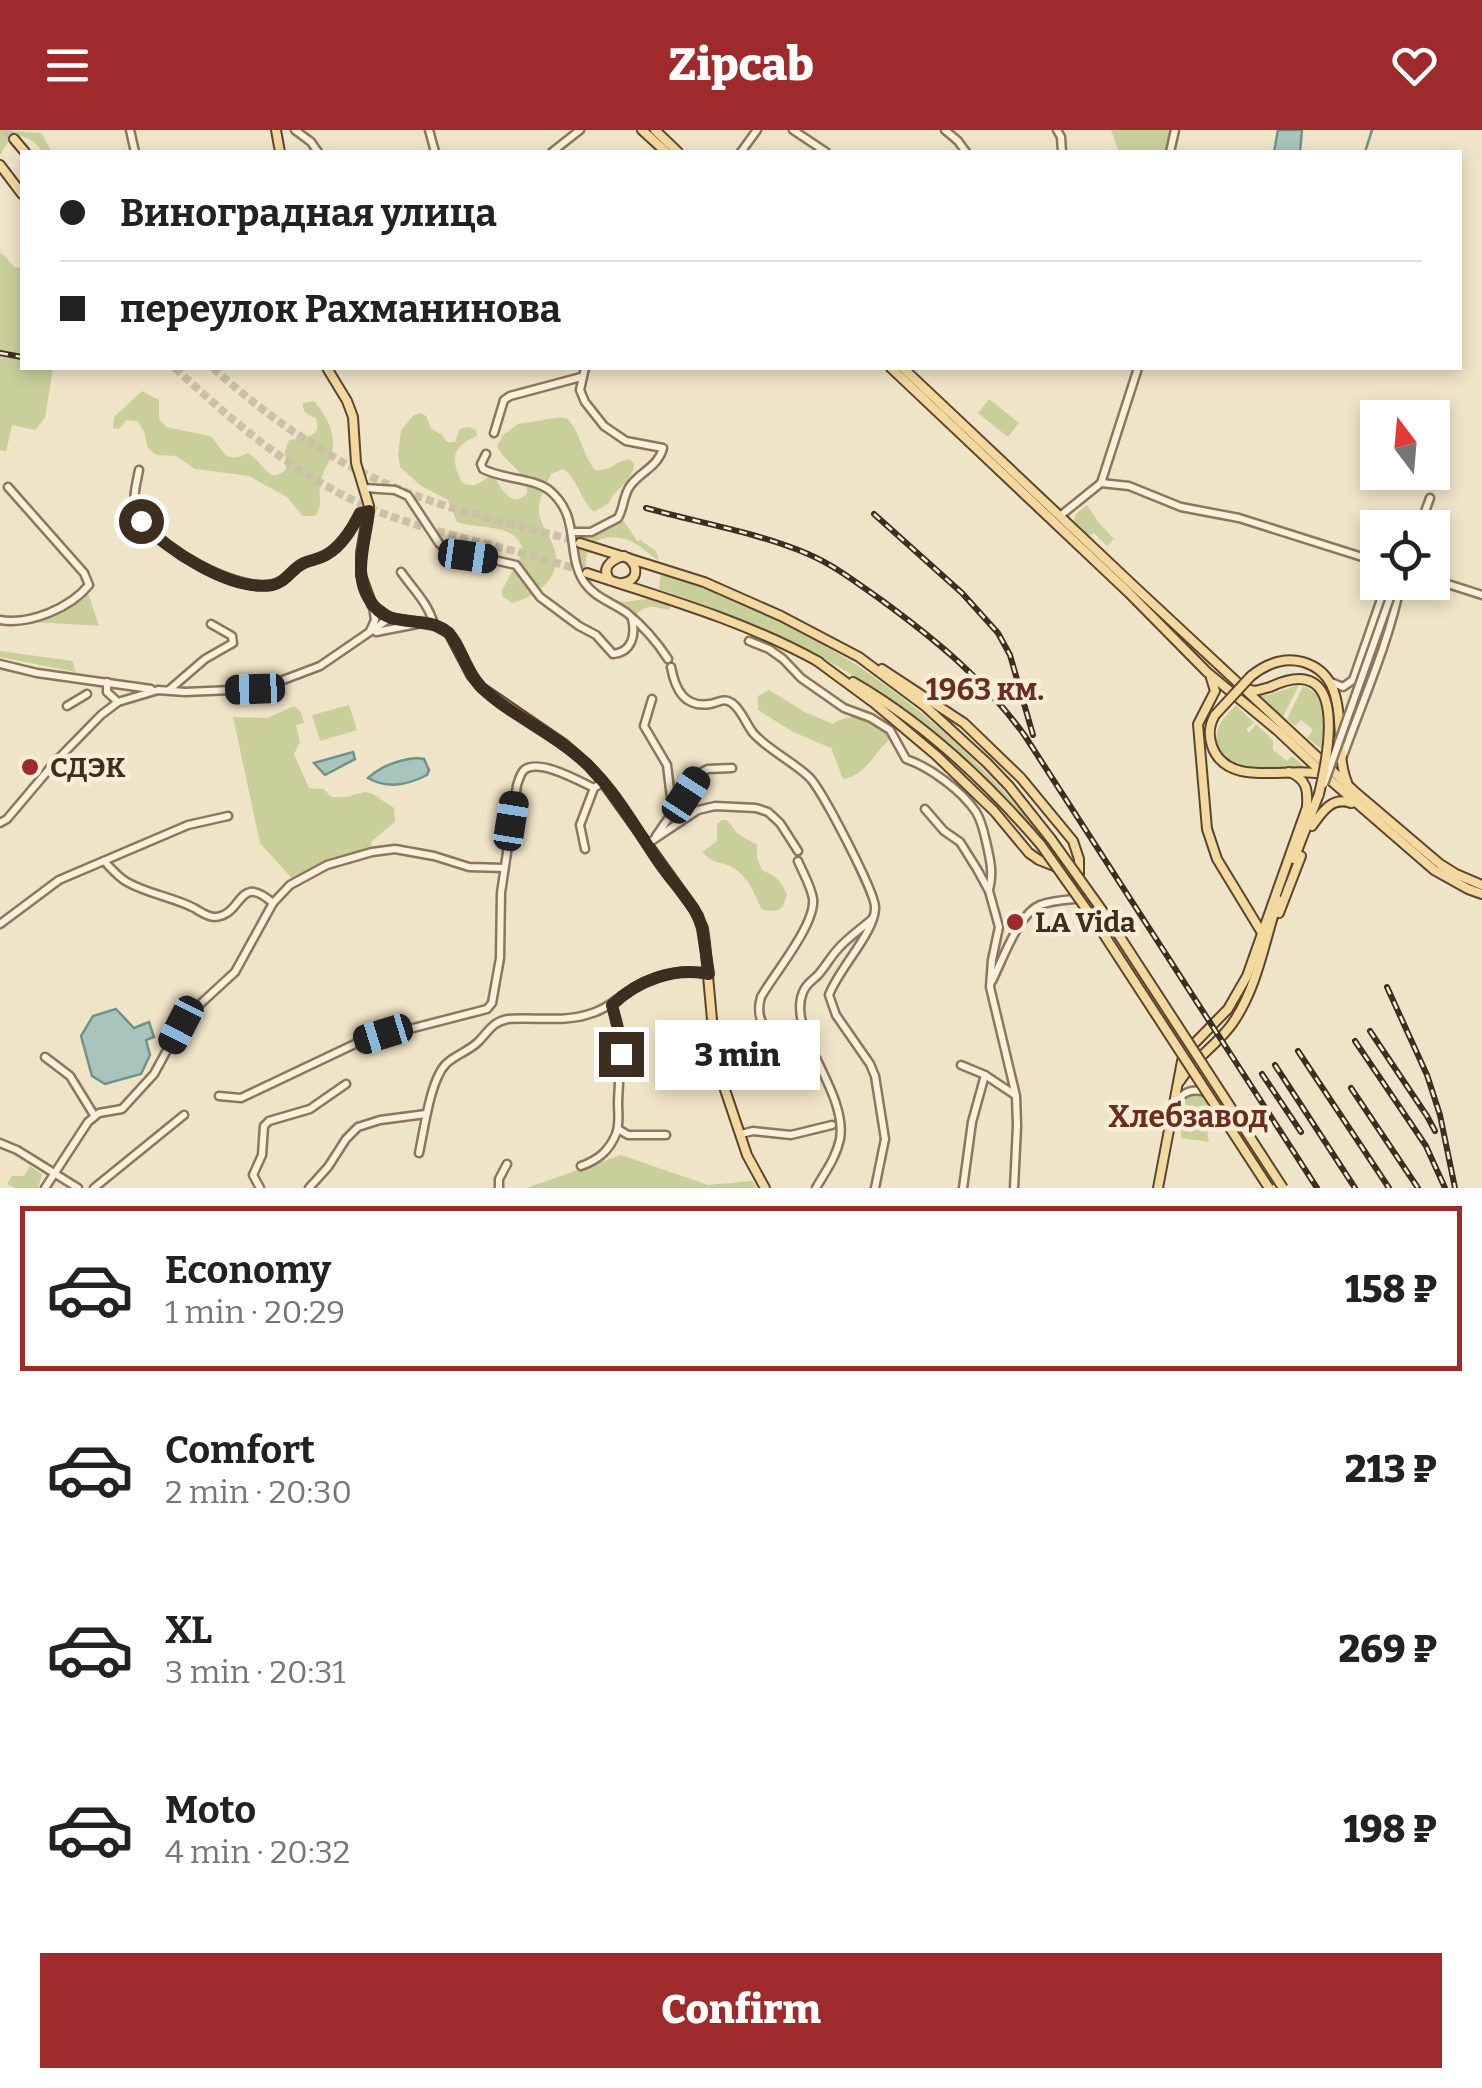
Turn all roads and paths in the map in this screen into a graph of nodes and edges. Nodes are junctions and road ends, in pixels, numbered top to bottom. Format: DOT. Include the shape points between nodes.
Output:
graph roads {
  1 [pos="295,130"];
  2 [pos="580,130"];
  3 [pos="642,130"];
  4 [pos="655,130"];
  5 [pos="793,130"];
  6 [pos="945,130"];
  7 [pos="14,138"];
  8 [pos="23,150"];
  9 [pos="317,150"];
  10 [pos="555,150"];
  11 [pos="664,150"];
  12 [pos="676,150"];
  13 [pos="823,150"];
  14 [pos="965,150"];
  15 [pos="0,165"];
  16 [pos="20,191"];
  17 [pos="328,370"];
  18 [pos="584,370"];
  19 [pos="893,370"];
  20 [pos="905,370"];
  21 [pos="1137,370"];
  22 [pos="582,377"];
  23 [pos="494,433"];
  24 [pos="486,454"];
  25 [pos="139,470"];
  26 [pos="1101,483"];
  27 [pos="8,488"];
  28 [pos="365,488"];
  29 [pos="1430,498"];
  30 [pos="1426,510"];
  31 [pos="369,511"];
  32 [pos="1060,516"];
  33 [pos="573,532"];
  34 [pos="580,543"];
  35 [pos="626,556"];
  36 [pos="1360,556"];
  37 [pos="400,572"];
  38 [pos="586,573"];
  39 [pos="615,582"];
  40 [pos="1450,585"];
  41 [pos="1482,595"];
  42 [pos="1381,600"];
  43 [pos="1389,600"];
  44 [pos="1397,600"];
  45 [pos="372,605"];
  46 [pos="390,618"];
  47 [pos="632,618"];
  48 [pos="0,620"];
  49 [pos="420,623"];
  50 [pos="211,624"];
  51 [pos="434,625"];
  52 [pos="365,636"];
  53 [pos="748,640"];
  54 [pos="860,658"];
  55 [pos="817,661"];
  56 [pos="0,664"];
  57 [pos="1207,672"];
  58 [pos="1329,681"];
  59 [pos="107,682"];
  60 [pos="1241,686"];
  61 [pos="158,690"];
  62 [pos="169,691"];
  63 [pos="86,694"];
  64 [pos="652,699"];
  65 [pos="118,702"];
  66 [pos="67,706"];
  67 [pos="1341,762"];
  68 [pos="732,768"];
  69 [pos="1290,772"];
  70 [pos="1329,779"];
  71 [pos="603,782"];
  72 [pos="594,788"];
  73 [pos="1353,790"];
  74 [pos="1320,794"];
  75 [pos="1307,807"];
  76 [pos="925,809"];
  77 [pos="673,814"];
  78 [pos="228,816"];
  79 [pos="1374,819"];
  80 [pos="0,822"];
  81 [pos="1312,826"];
  82 [pos="649,842"];
  83 [pos="584,849"];
  84 [pos="104,860"];
  85 [pos="504,868"];
  86 [pos="1076,877"];
  87 [pos="1482,885"];
  88 [pos="989,891"];
  89 [pos="1482,894"];
  90 [pos="1090,897"];
  91 [pos="273,904"];
  92 [pos="874,918"];
  93 [pos="0,924"];
  94 [pos="1262,933"];
  95 [pos="1266,945"];
  96 [pos="709,974"];
  97 [pos="990,987"];
  98 [pos="612,1005"];
  99 [pos="488,1008"];
  100 [pos="493,1024"];
  101 [pos="1187,1051"];
  102 [pos="814,1053"];
  103 [pos="45,1057"];
  104 [pos="1194,1062"];
  105 [pos="961,1065"];
  106 [pos="985,1075"];
  107 [pos="346,1084"];
  108 [pos="1177,1085"];
  109 [pos="219,1096"];
  110 [pos="1016,1096"];
  111 [pos="1218,1099"];
  112 [pos="1173,1105"];
  113 [pos="184,1114"];
  114 [pos="426,1114"];
  115 [pos="94,1115"];
  116 [pos="832,1125"];
  117 [pos="618,1130"];
  118 [pos="740,1134"];
  119 [pos="666,1135"];
  120 [pos="0,1142"];
  121 [pos="419,1153"];
  122 [pos="506,1164"];
  123 [pos="581,1166"];
  124 [pos="54,1174"];
  125 [pos="1275,1186"];
  126 [pos="45,1188"];
  127 [pos="78,1188"];
  128 [pos="94,1188"];
  129 [pos="260,1188"];
  130 [pos="309,1188"];
  131 [pos="499,1188"];
  132 [pos="765,1188"];
  133 [pos="816,1188"];
  134 [pos="876,1188"];
  135 [pos="963,1188"];
  136 [pos="1014,1188"];
  137 [pos="1158,1188"];
  138 [pos="1259,1188"];
  1 -- 9 [label="street"];
  2 -- 10 [label="street"];
  3 -- 11 [label="main road"];
  4 -- 12 [label="main road"];
  5 -- 13 [label="street"];
  6 -- 14 [label="street"];
  7 -- 8 [label="main road"];
  15 -- 16 [label="main road"];
  17 -- 28 [label="main road" via="353,417"];
  18 -- 22 [label="street"];
  19 -- 57 [label="main road"];
  20 -- 32 [label="main road"];
  21 -- 26 [label="street"];
  22 -- 23 [label="street" via="508,397"];
  22 -- 33 [label="street" via="585,402 611,433 664,448 624,496 622,515 591,532"];
  24 -- 33 [label="street" via="483,469 550,490"];
  25 -- 31 [label="street" via="134,501 150,531 244,584 284,581 333,550 360,513"];
  26 -- 32 [label="street"];
  26 -- 36 [label="street"];
  27 -- 48 [label="street" via="84,572 89,586 55,610"];
  28 -- 31 [label="main road"];
  28 -- 47 [label="street" via="404,493 445,550 516,565 540,597 612,654 632,642"];
  29 -- 30 [label="street"];
  31 -- 45 [label="main road" via="360,565"];
  32 -- 60 [label="main road"];
  33 -- 47 [label="street" via="585,583"];
  34 -- 35 [label="main road"];
  35 -- 39 [label="main road" via="607,567"];
  35 -- 39 [label="main road" via="635,576"];
  35 -- 54 [label="main road" via="734,594"];
  37 -- 51 [label="street"];
  38 -- 39 [label="main road"];
  39 -- 55 [label="main road" via="742,624"];
  40 -- 41 [label="street"];
  42 -- 58 [label="street" via="1353,680 1343,687"];
  43 -- 74 [label="street, bridge"];
  44 -- 67 [label="street"];
  45 -- 46 [label="main road"];
  45 -- 52 [label="street" via="376,620"];
  46 -- 49 [label="main road"];
  46 -- 52 [label="street"];
  47 -- 92 [label="street" via="669,663 684,698 694,704 728,701 754,734 812,780 868,884"];
  49 -- 51 [label="main road"];
  49 -- 52 [label="street"];
  50 -- 62 [label="street" via="233,643"];
  51 -- 71 [label="main road" via="450,633 482,688 564,744"];
  52 -- 62 [label="street" via="320,666 260,688"];
  53 -- 88 [label="street" via="770,649 844,708 890,730 906,759 958,792 983,830"];
  54 -- 86 [label="main road" via="964,722 1021,778 1072,841"];
  54 -- 125 [label="main road, bridge" via="976,753 1051,839"];
  55 -- 86 [label="main road" via="938,756 1030,853"];
  55 -- 125 [label="main road, bridge" via="928,733 1041,845"];
  56 -- 59 [label="street"];
  57 -- 70 [label="main road"];
  57 -- 94 [label="main road" via="1216,690 1198,730 1209,840"];
  58 -- 67 [label="main road" via="1338,707"];
  58 -- 69 [label="main road, bridge" via="1306,663 1273,663 1251,676 1211,721 1213,748 1230,768"];
  59 -- 61 [label="street"];
  59 -- 65 [label="street"];
  60 -- 73 [label="main road"];
  60 -- 74 [label="main road, bridge" via="1256,691 1302,678 1323,694 1330,734"];
  61 -- 62 [label="street"];
  61 -- 65 [label="street"];
  63 -- 66 [label="street"];
  64 -- 77 [label="street" via="644,726 667,765"];
  65 -- 80 [label="street"];
  67 -- 73 [label="main road"];
  68 -- 77 [label="street" via="700,773"];
  69 -- 70 [label="main road"];
  69 -- 75 [label="main road" via="1304,782"];
  70 -- 79 [label="main road"];
  71 -- 72 [label="street"];
  71 -- 82 [label="main road"];
  72 -- 83 [label="street" via="580,825"];
  72 -- 85 [label="street" via="560,772 526,769 517,785"];
  73 -- 87 [label="main road" via="1440,864"];
  74 -- 95 [label="main road"];
  75 -- 81 [label="main road" via="1314,789 1322,788"];
  75 -- 94 [label="main road"];
  76 -- 88 [label="street" via="960,842"];
  77 -- 82 [label="street"];
  78 -- 84 [label="street"];
  79 -- 81 [label="main road" via="1344,800 1327,806"];
  79 -- 89 [label="main road" via="1444,876"];
  81 -- 95 [label="main road"];
  82 -- 96 [label="main road" via="698,916"];
  82 -- 102 [label="street" via="714,806 756,808 780,823 812,898 810,919 758,1008 776,1040 795,1052"];
  84 -- 91 [label="street" via="124,881 212,917 251,891"];
  84 -- 93 [label="street" via="58,880"];
  85 -- 91 [label="street" via="394,849 372,852 305,876"];
  85 -- 99 [label="street" via="500,958"];
  86 -- 90 [label="main road"];
  88 -- 97 [label="street" via="999,932"];
  90 -- 97 [label="street" via="1032,909"];
  90 -- 101 [label="main road"];
  91 -- 115 [label="street" via="235,972 184,1019 154,1074 122,1109"];
  92 -- 102 [label="street" via="803,990 802,1020"];
  92 -- 134 [label="street" via="829,995 875,1076 885,1139"];
  94 -- 101 [label="main road" via="1236,996"];
  95 -- 104 [label="main road" via="1236,1018"];
  96 -- 98 [label="street" via="669,974 638,985"];
  96 -- 118 [label="main road" via="714,1053"];
  97 -- 110 [label="street"];
  98 -- 100 [label="street" via="579,1017"];
  98 -- 117 [label="street" via="621,1054"];
  99 -- 100 [label="street"];
  99 -- 109 [label="street" via="359,1042 241,1098"];
  100 -- 114 [label="street" via="442,1069"];
  101 -- 104 [label="main road"];
  101 -- 108 [label="main road"];
  102 -- 133 [label="street" via="841,1123 836,1152"];
  103 -- 115 [label="street" via="70,1076"];
  104 -- 108 [label="main road"];
  104 -- 111 [label="street"];
  105 -- 106 [label="street"];
  106 -- 110 [label="street"];
  106 -- 135 [label="street"];
  107 -- 129 [label="street" via="310,1110 264,1126 254,1175"];
  108 -- 112 [label="main road"];
  110 -- 136 [label="street"];
  111 -- 112 [label="street" via="1190,1090"];
  111 -- 125 [label="street"];
  112 -- 137 [label="main road"];
  113 -- 128 [label="street"];
  114 -- 121 [label="street"];
  114 -- 130 [label="street" via="358,1127"];
  115 -- 124 [label="street"];
  116 -- 118 [label="street" via="791,1136"];
  117 -- 119 [label="street"];
  117 -- 123 [label="street" via="601,1156"];
  118 -- 132 [label="main road"];
  120 -- 124 [label="street"];
  122 -- 131 [label="street"];
  124 -- 126 [label="street"];
  124 -- 127 [label="street"];
  125 -- 138 [label="street"];
}
